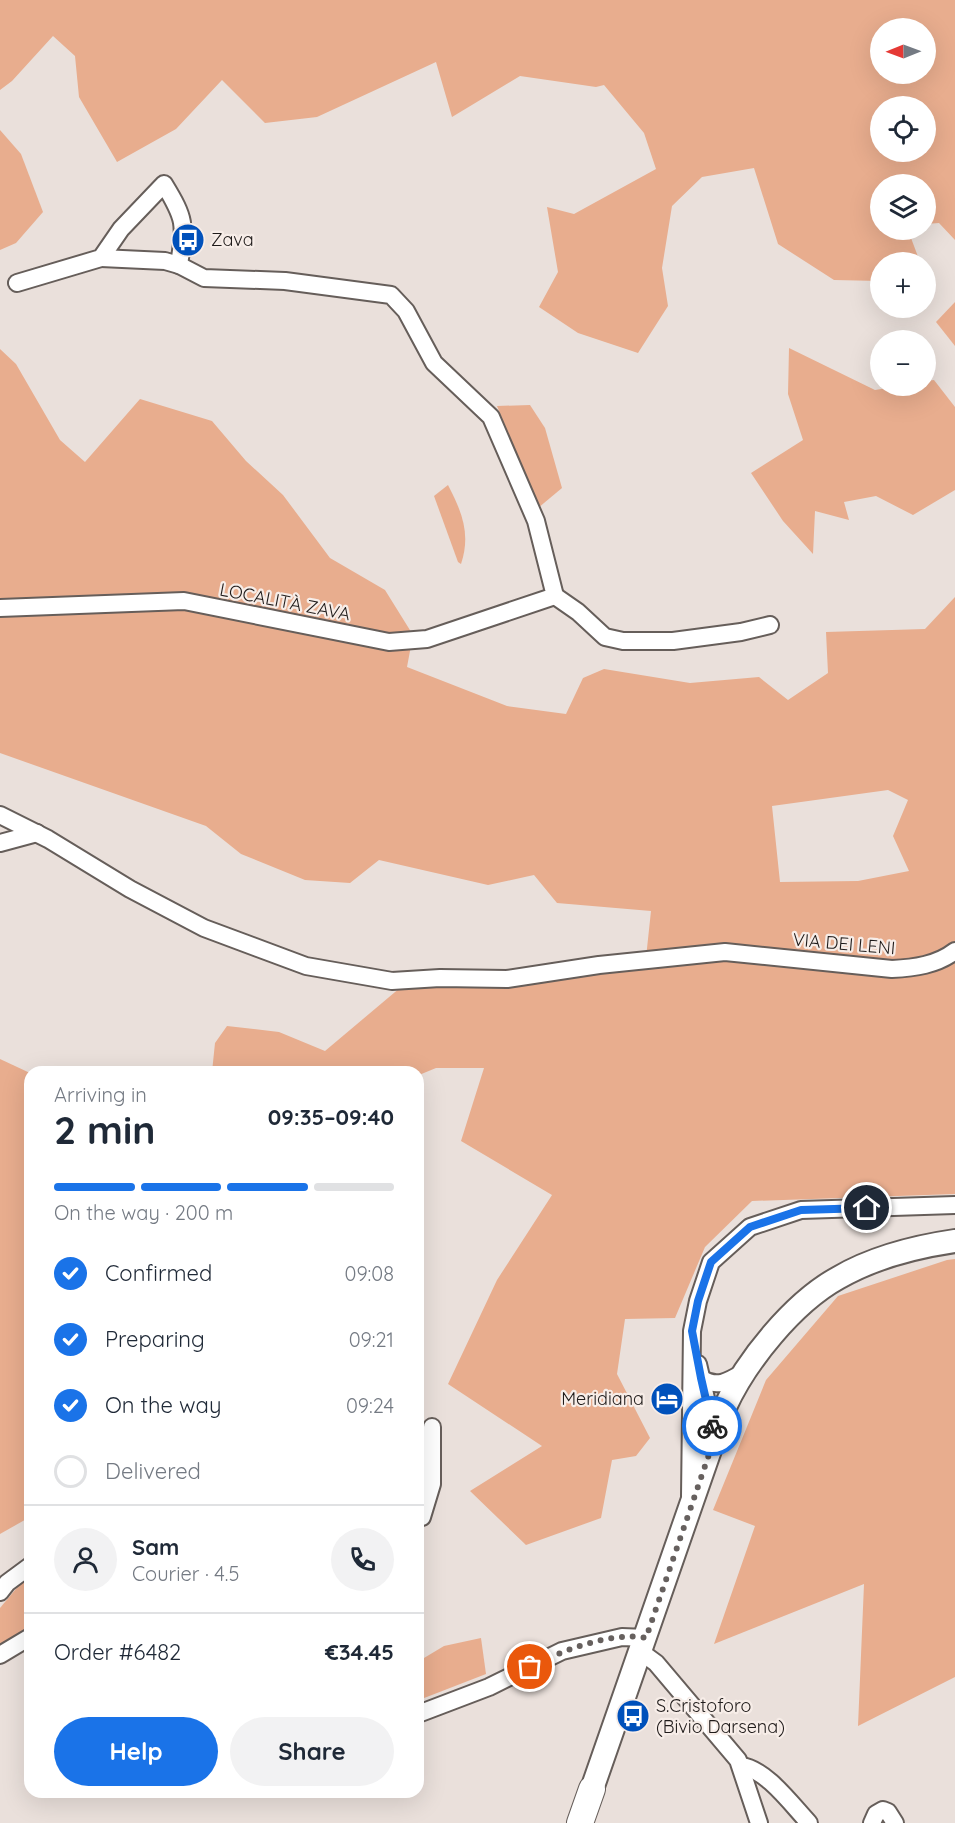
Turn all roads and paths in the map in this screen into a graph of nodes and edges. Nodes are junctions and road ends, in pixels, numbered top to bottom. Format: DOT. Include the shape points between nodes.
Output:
graph roads {
  1 [pos="101,258"];
  2 [pos="179,265"];
  3 [pos="17,283"];
  4 [pos="555,596"];
  5 [pos="0,608"];
  6 [pos="770,625"];
  7 [pos="0,815"];
  8 [pos="37,833"];
  9 [pos="0,843"];
  10 [pos="955,951"];
  11 [pos="955,1205"];
  12 [pos="955,1241"];
  13 [pos="692,1331"];
  14 [pos="744,1372"];
  15 [pos="701,1378"];
  16 [pos="690,1426"];
  17 [pos="432,1427"];
  18 [pos="714,1438"];
  19 [pos="424,1510"];
  20 [pos="690,1512"];
  21 [pos="24,1570"];
  22 [pos="0,1592"];
  23 [pos="24,1641"];
  24 [pos="644,1645"];
  25 [pos="0,1655"];
  26 [pos="424,1712"];
  27 [pos="741,1766"];
  28 [pos="592,1789"];
  29 [pos="580,1823"];
  30 [pos="759,1823"];
  31 [pos="809,1823"];
  32 [pos="872,1823"];
  33 [pos="895,1823"];
  1 -- 2 [label="street"];
  1 -- 2 [label="street" via="121,229 164,184 179,209 184,227"];
  1 -- 3 [label="street"];
  2 -- 4 [label="street" via="204,278 285,281 391,295 406,311 434,363 491,417 536,521"];
  4 -- 5 [label="street, LOCALITÀ ZAVA" via="427,639 388,642 184,601"];
  4 -- 6 [label="street" via="605,637 623,641 673,641"];
  7 -- 8 [label="street, VIA DEI LENI"];
  8 -- 9 [label="street"];
  8 -- 10 [label="street, VIA DEI LENI" via="204,928 306,966 392,981 507,980 599,965 725,952 913,968 945,959"];
  11 -- 13 [label="street" via="801,1210 750,1227 711,1262"];
  12 -- 14 [label="main road" via="879,1259 837,1278 782,1324"];
  13 -- 15 [label="street"];
  13 -- 16 [label="street"];
  14 -- 15 [label="street" via="720,1384"];
  14 -- 18 [label="main road"];
  15 -- 18 [label="street"];
  16 -- 18 [label="street" via="702,1440"];
  16 -- 20 [label="street"];
  17 -- 19 [label="street" via="432,1484"];
  18 -- 20 [label="main road"];
  20 -- 24 [label="main road"];
  21 -- 22 [label="street"];
  23 -- 25 [label="street"];
  24 -- 26 [label="street" via="622,1636 562,1651 489,1687"];
  24 -- 27 [label="street"];
  24 -- 28 [label="main road"];
  27 -- 30 [label="street"];
  27 -- 31 [label="street" via="769,1780"];
  28 -- 29 [label="highway"];
  32 -- 33 [label="street" via="883,1810"];
}
